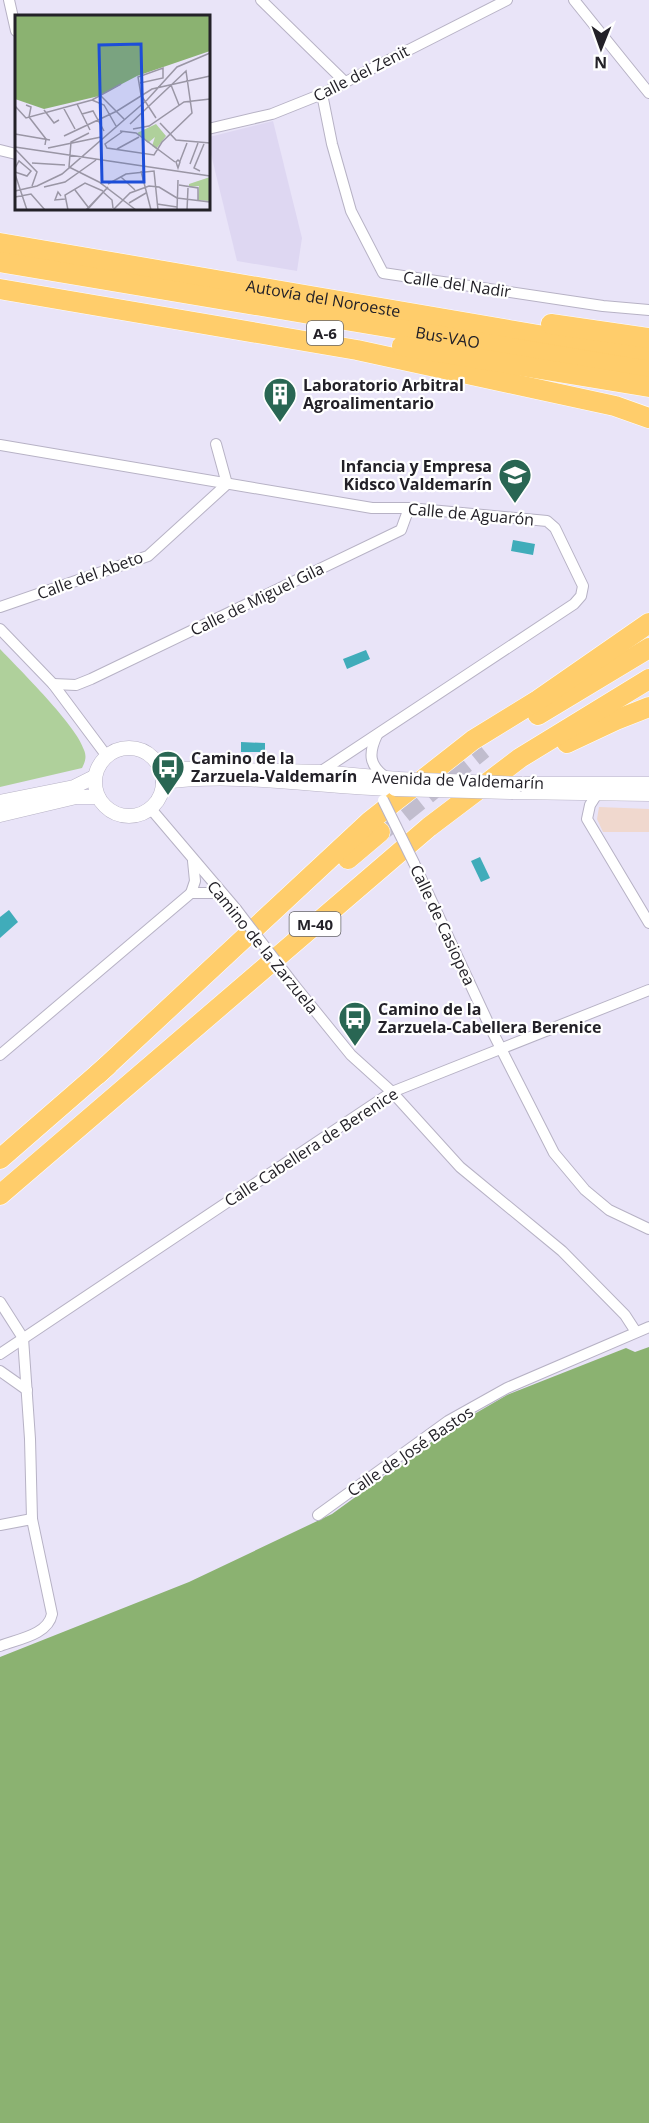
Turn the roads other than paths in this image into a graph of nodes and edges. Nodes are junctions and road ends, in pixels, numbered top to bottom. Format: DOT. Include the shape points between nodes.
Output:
graph roads {
  1 [pos="9,0"];
  2 [pos="261,0"];
  3 [pos="507,0"];
  4 [pos="574,0"];
  5 [pos="15,27"];
  6 [pos="344,81"];
  7 [pos="649,93"];
  8 [pos="322,94"];
  9 [pos="210,129"];
  10 [pos="0,150"];
  11 [pos="15,154"];
  12 [pos="0,243"];
  13 [pos="0,262"];
  14 [pos="0,279"];
  15 [pos="243,284"];
  16 [pos="0,289"];
  17 [pos="649,310"];
  18 [pos="649,338"];
  19 [pos="649,354"];
  20 [pos="649,371"];
  21 [pos="486,376"];
  22 [pos="649,387"];
  23 [pos="649,403"];
  24 [pos="649,418"];
  25 [pos="216,444"];
  26 [pos="0,446"];
  27 [pos="227,484"];
  28 [pos="409,508"];
  29 [pos="0,607"];
  30 [pos="649,623"];
  31 [pos="0,629"];
  32 [pos="649,648"];
  33 [pos="91,679"];
  34 [pos="649,680"];
  35 [pos="53,684"];
  36 [pos="72,707"];
  37 [pos="649,707"];
  38 [pos="377,735"];
  39 [pos="483,748"];
  40 [pos="355,749"];
  41 [pos="370,754"];
  42 [pos="106,755"];
  43 [pos="320,772"];
  44 [pos="161,775"];
  45 [pos="94,777"];
  46 [pos="649,784"];
  47 [pos="386,785"];
  48 [pos="517,788"];
  49 [pos="597,794"];
  50 [pos="649,794"];
  51 [pos="98,797"];
  52 [pos="0,802"];
  53 [pos="151,809"];
  54 [pos="0,815"];
  55 [pos="429,827"];
  56 [pos="380,832"];
  57 [pos="193,861"];
  58 [pos="191,893"];
  59 [pos="221,893"];
  60 [pos="649,923"];
  61 [pos="649,990"];
  62 [pos="501,1048"];
  63 [pos="0,1055"];
  64 [pos="97,1075"];
  65 [pos="392,1092"];
  66 [pos="0,1159"];
  67 [pos="0,1195"];
  68 [pos="649,1229"];
  69 [pos="0,1302"];
  70 [pos="649,1327"];
  71 [pos="636,1332"];
  72 [pos="23,1338"];
  73 [pos="0,1354"];
  74 [pos="0,1371"];
  75 [pos="27,1390"];
  76 [pos="318,1515"];
  77 [pos="32,1519"];
  78 [pos="0,1525"];
  79 [pos="0,1646"];
  1 -- 5 [label="street"];
  2 -- 6 [label="street"];
  3 -- 6 [label="street, Calle del Zenit"];
  4 -- 7 [label="street"];
  6 -- 8 [label="street, Calle del Zenit"];
  8 -- 9 [label="street, Calle del Zenit" via="272,114"];
  8 -- 17 [label="street, Calle del Nadir" via="351,211 383,273"];
  10 -- 11 [label="street"];
  12 -- 15 [label="highway, Autovía del Noroeste / A-6"];
  13 -- 20 [label="highway, Bus-VAO"];
  14 -- 22 [label="highway, Autovía del Noroeste / A-6"];
  15 -- 18 [label="highway" via="260,280"];
  15 -- 19 [label="highway, Autovía del Noroeste / A-6"];
  16 -- 21 [label="highway"];
  21 -- 23 [label="highway"];
  21 -- 24 [label="highway" via="615,406"];
  25 -- 27 [label="street"];
  26 -- 27 [label="street, Calle de Aguarón"];
  27 -- 28 [label="street, Calle de Aguarón" via="372,508"];
  27 -- 29 [label="street, Calle del Abeto" via="148,556"];
  28 -- 33 [label="street, Calle de Miguel Gila" via="401,530"];
  28 -- 38 [label="street, Calle de Aguarón" via="547,521 555,528 583,586 574,604"];
  30 -- 64 [label="highway" via="473,740 370,821"];
  31 -- 35 [label="street"];
  32 -- 39 [label="highway"];
  33 -- 35 [label="street, Calle de Miguel Gila" via="76,685"];
  33 -- 36 [label="street, Calle de Miguel Gila" via="77,693"];
  34 -- 55 [label="highway, M-40" via="520,758"];
  35 -- 36 [label="street"];
  36 -- 42 [label="street"];
  37 -- 55 [label="highway" via="575,739"];
  38 -- 40 [label="street, Calle de Aguarón"];
  38 -- 41 [label="street"];
  40 -- 41 [label="street" via="365,749"];
  40 -- 43 [label="street, Calle de Aguarón"];
  41 -- 47 [label="street, Calle de Casiopea"];
  42 -- 44 [label="street" via="122,747 140,749 155,759"];
  42 -- 45 [label="street"];
  43 -- 44 [label="street, Avenida de Valdemarín"];
  43 -- 47 [label="street, Avenida de Valdemarín"];
  44 -- 47 [label="street, Avenida de Valdemarín" via="182,779"];
  44 -- 53 [label="street" via="161,794"];
  45 -- 51 [label="street"];
  45 -- 52 [label="street" via="74,787"];
  46 -- 48 [label="street, Avenida de Valdemarín"];
  47 -- 48 [label="street, Avenida de Valdemarín, bridge"];
  47 -- 62 [label="street, Calle de Casiopea, bridge" via="414,863"];
  48 -- 49 [label="street, Avenida de Valdemarín"];
  49 -- 50 [label="street, Avenida de Valdemarín"];
  49 -- 60 [label="street" via="587,819"];
  51 -- 53 [label="street" via="121,815"];
  51 -- 54 [label="street" via="76,797"];
  53 -- 57 [label="street, Camino de la Zarzuela"];
  55 -- 67 [label="highway, M-40"];
  56 -- 64 [label="highway, M-40"];
  57 -- 58 [label="street" via="195,881"];
  57 -- 59 [label="street, Camino de la Zarzuela"];
  58 -- 59 [label="street"];
  58 -- 63 [label="street"];
  59 -- 65 [label="street, Camino de la Zarzuela, bridge" via="351,1055"];
  61 -- 62 [label="street, Calle Cabellera de Berenice"];
  62 -- 65 [label="street, Calle Cabellera de Berenice"];
  62 -- 68 [label="street, Calle de Casiopea" via="554,1153 585,1190 609,1210"];
  64 -- 66 [label="highway, M-40"];
  65 -- 71 [label="street, Camino de la Zarzuela" via="460,1167 562,1251 625,1315"];
  65 -- 72 [label="street, Calle Cabellera de Berenice"];
  69 -- 72 [label="street"];
  70 -- 71 [label="street, Calle de José Bastos"];
  71 -- 76 [label="street, Calle de José Bastos" via="507,1388 448,1421"];
  72 -- 73 [label="street, Calle Cabellera de Berenice"];
  72 -- 75 [label="street"];
  74 -- 75 [label="street"];
  75 -- 77 [label="street"];
  77 -- 78 [label="street"];
  77 -- 79 [label="street" via="51,1623 45,1629"];
}
